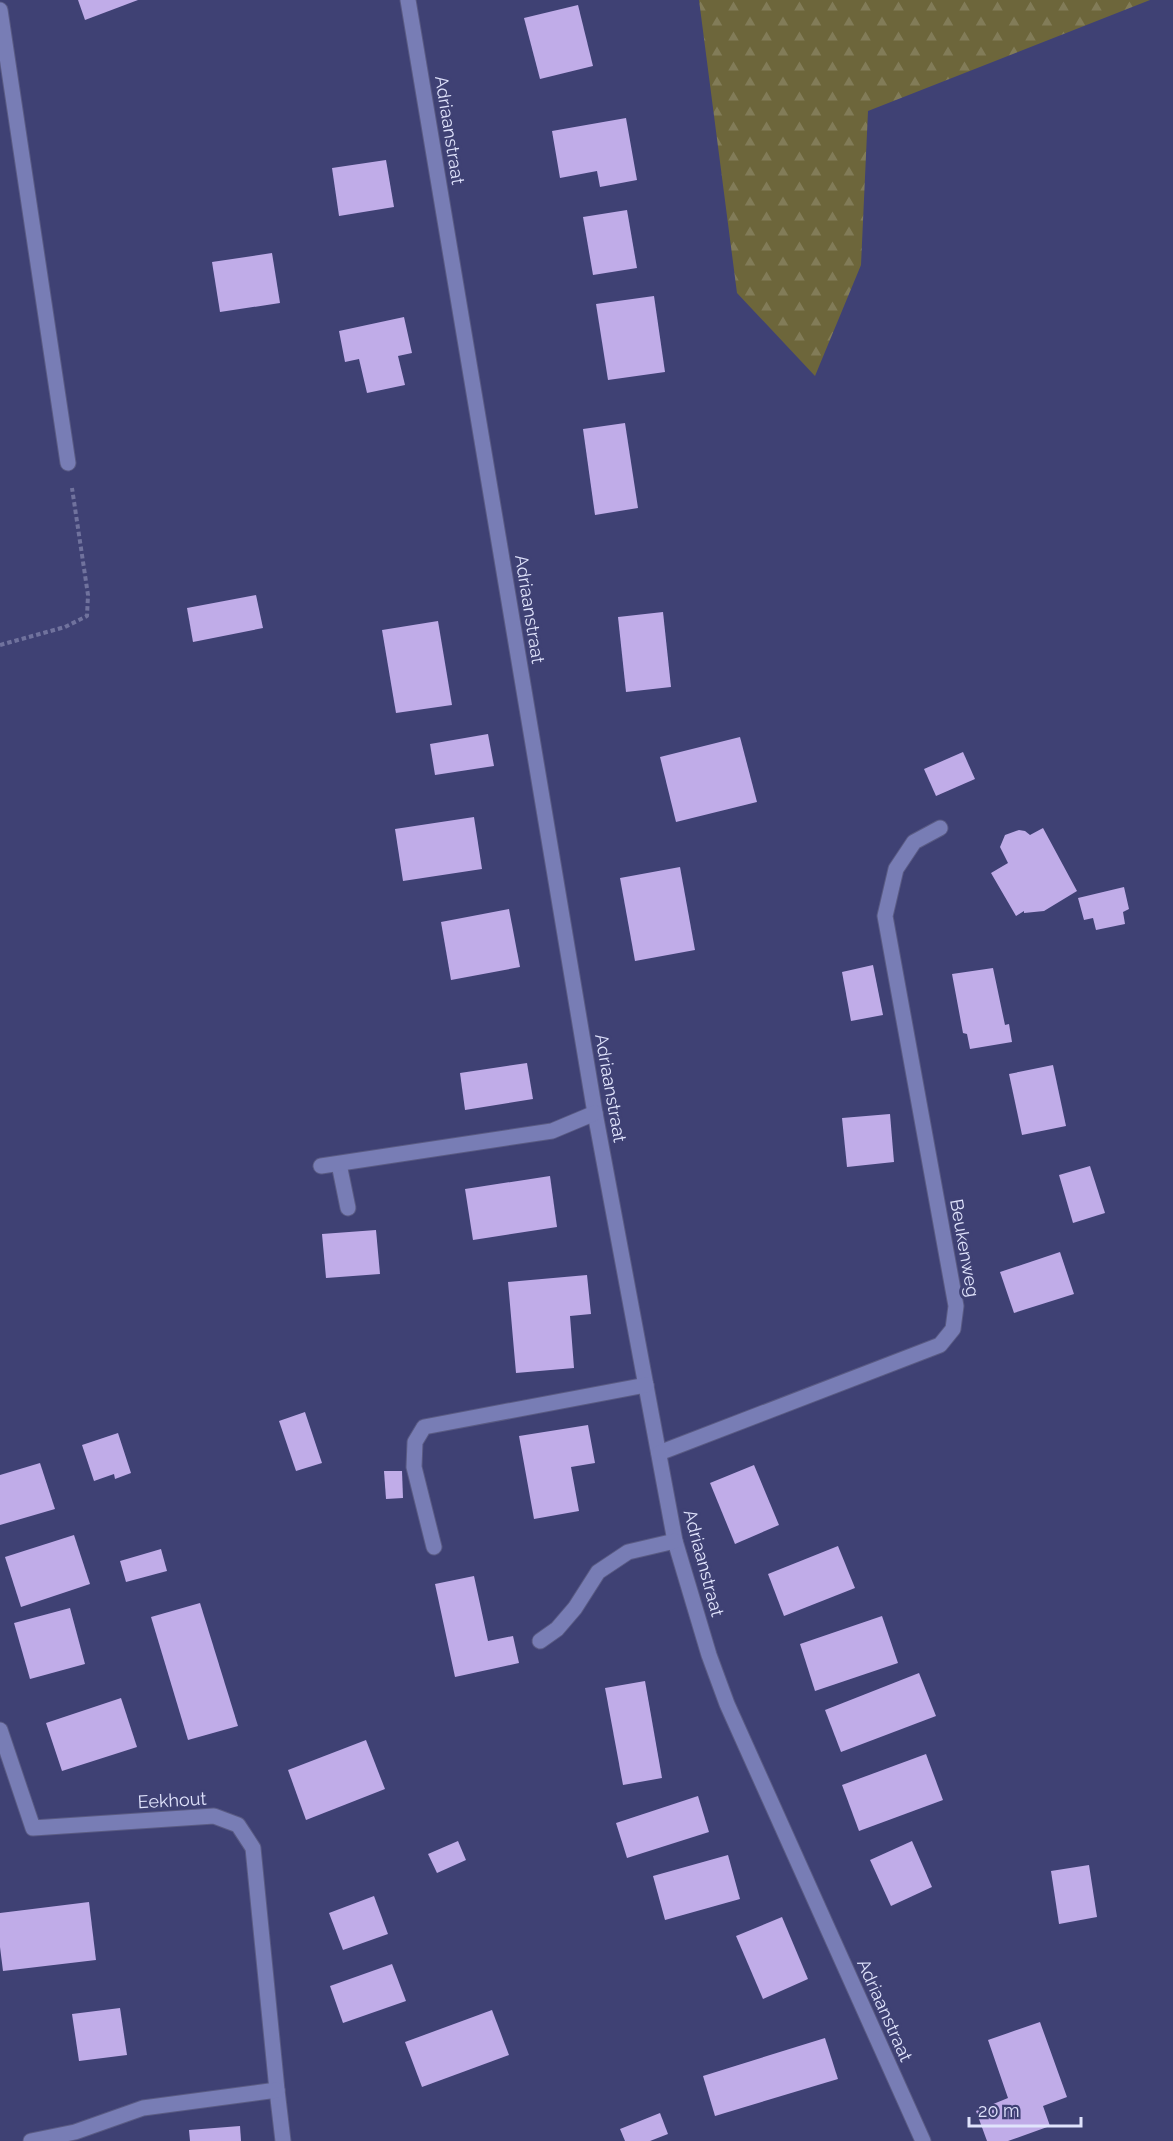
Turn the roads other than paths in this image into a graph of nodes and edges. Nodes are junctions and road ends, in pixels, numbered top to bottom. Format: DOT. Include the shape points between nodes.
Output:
graph roads {
  1 [pos="408,0"];
  2 [pos="0,10"];
  3 [pos="68,463"];
  4 [pos="940,828"];
  5 [pos="595,1113"];
  6 [pos="339,1164"];
  7 [pos="321,1166"];
  8 [pos="348,1208"];
  9 [pos="646,1385"];
  10 [pos="659,1453"];
  11 [pos="675,1541"];
  12 [pos="434,1547"];
  13 [pos="540,1641"];
  14 [pos="0,1730"];
  15 [pos="277,2090"];
  16 [pos="31,2141"];
  17 [pos="284,2141"];
  18 [pos="923,2141"];
  1 -- 5 [label="street, Adriaanstraat"];
  2 -- 3 [label="street"];
  4 -- 10 [label="street, Beukenweg" via="914,842 896,869 885,916 956,1306 953,1329 940,1345"];
  5 -- 6 [label="street" via="552,1131"];
  5 -- 9 [label="street, Adriaanstraat"];
  6 -- 7 [label="street"];
  6 -- 8 [label="street"];
  9 -- 10 [label="street, Adriaanstraat"];
  9 -- 12 [label="street" via="424,1427 415,1442 414,1467"];
  10 -- 11 [label="street, Adriaanstraat"];
  11 -- 13 [label="street" via="628,1552 598,1572 569,1615"];
  11 -- 18 [label="street, Adriaanstraat" via="727,1704"];
  14 -- 15 [label="street, Eekhout" via="33,1828 214,1816 238,1825 253,1848"];
  15 -- 16 [label="street" via="143,2108 75,2132"];
  15 -- 17 [label="street, Eekhout"];
}
